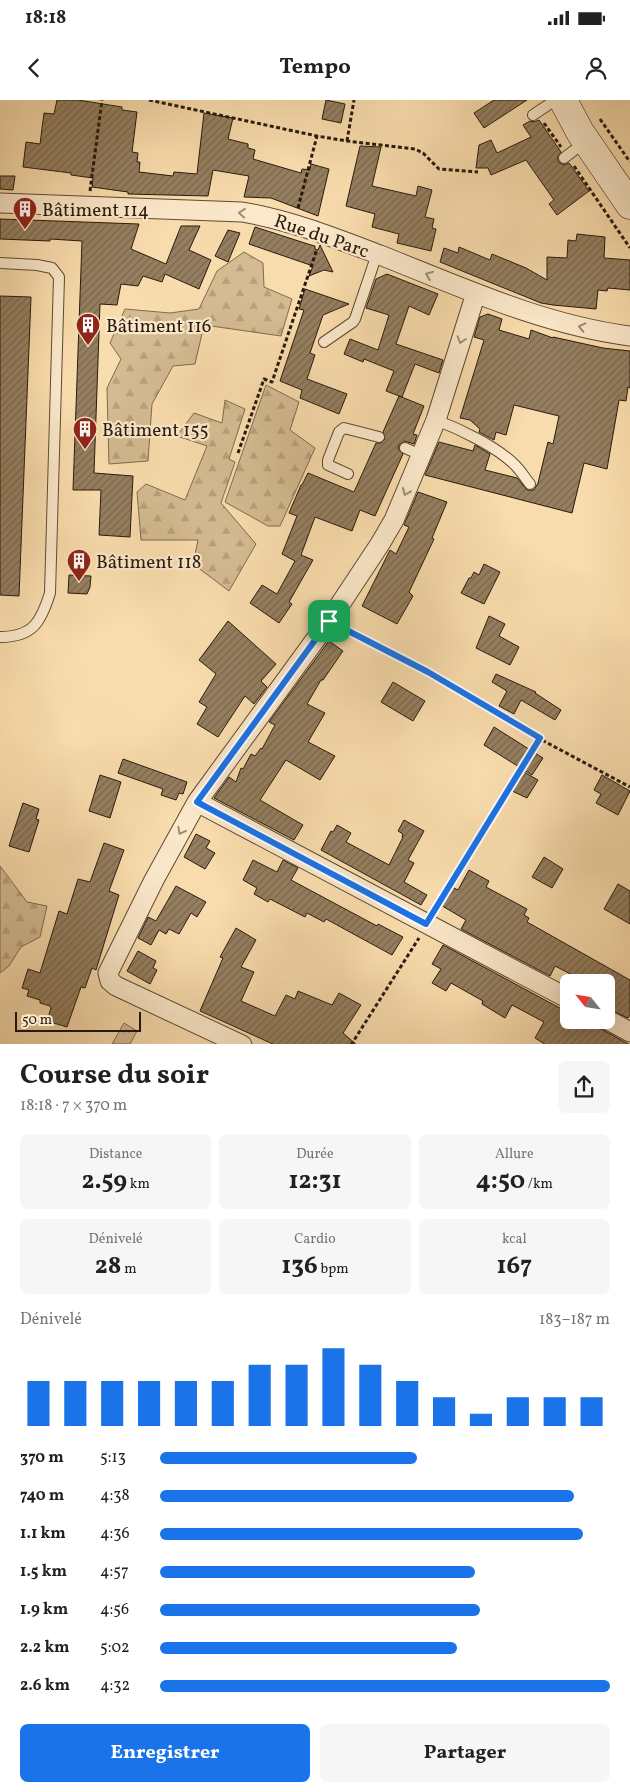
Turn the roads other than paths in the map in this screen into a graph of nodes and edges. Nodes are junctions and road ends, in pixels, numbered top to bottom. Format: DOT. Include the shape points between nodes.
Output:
graph roads {
  1 [pos="552,105"];
  2 [pos="0,203"];
  3 [pos="630,204"];
  4 [pos="377,254"];
  5 [pos="0,263"];
  6 [pos="476,293"];
  7 [pos="630,336"];
  8 [pos="324,342"];
  9 [pos="436,420"];
  10 [pos="379,437"];
  11 [pos="348,474"];
  12 [pos="530,484"];
  13 [pos="0,637"];
  14 [pos="197,802"];
  15 [pos="560,994"];
  16 [pos="615,1024"];
  17 [pos="630,1032"];
  18 [pos="242,1044"];
  1 -- 3 [label="main road"];
  4 -- 2 [label="street, Rue du Parc, one-way" via="323,233 242,212"];
  6 -- 4 [label="street, Rue du Parc, one-way"];
  4 -- 8 [label="lane" via="355,319"];
  5 -- 13 [label="lane" via="37,264 52,268 60,277 50,593 35,627 14,637"];
  7 -- 6 [label="street, Rue du Parc, one-way" via="577,327"];
  6 -- 9 [label="street, one-way"];
  9 -- 12 [label="lane" via="507,458"];
  9 -- 14 [label="street, one-way" via="413,451 394,520 380,544 329,621"];
  10 -- 11 [label="lane" via="350,428 339,432 328,465"];
  14 -- 15 [label="street"];
  14 -- 18 [label="street, one-way" via="108,974 110,982 116,986"];
  16 -- 17 [label="street"];
}
